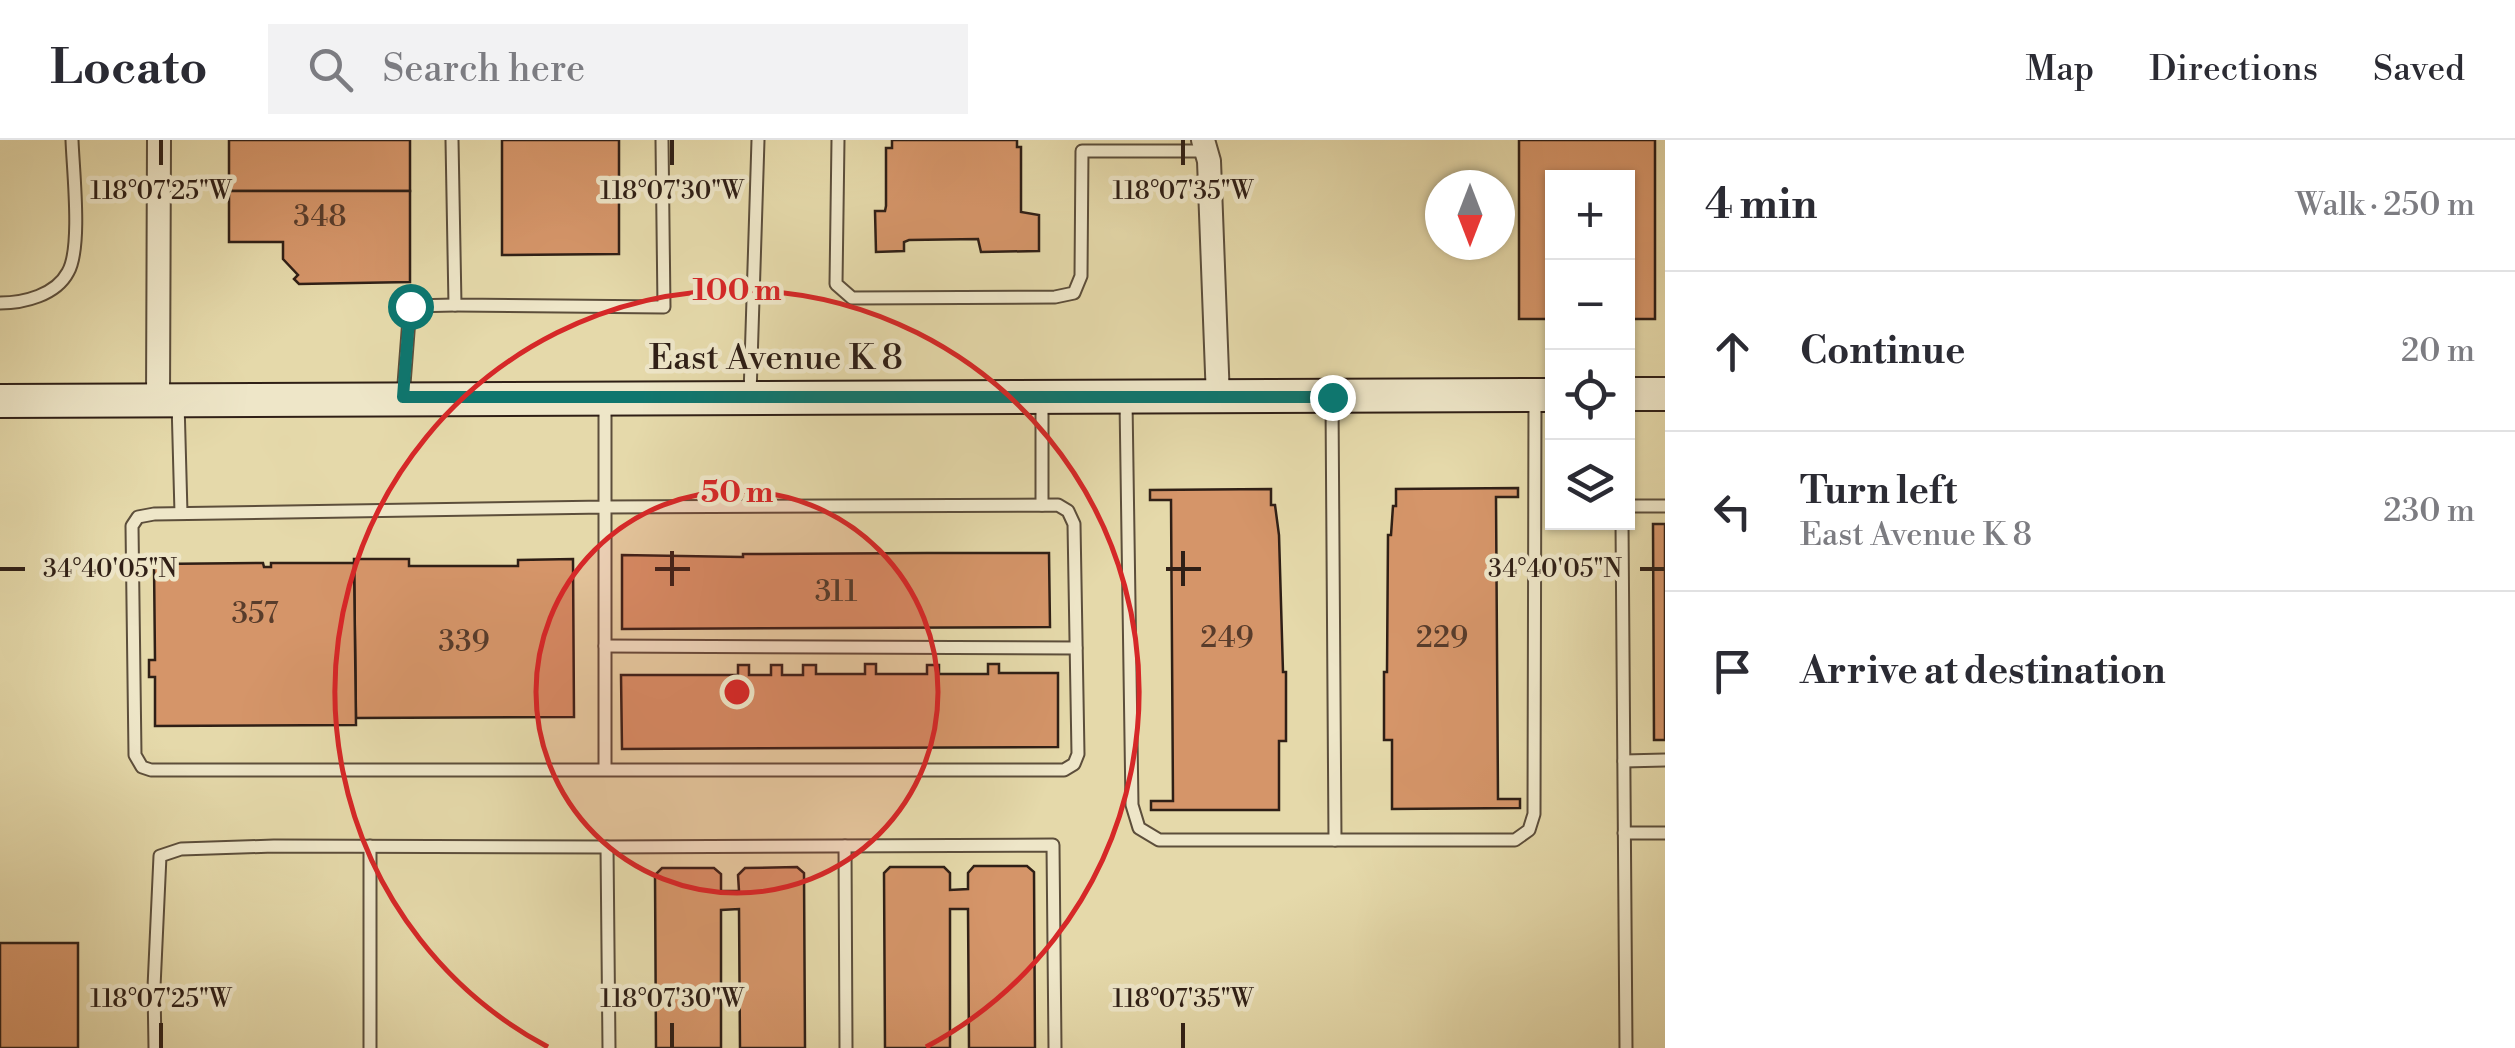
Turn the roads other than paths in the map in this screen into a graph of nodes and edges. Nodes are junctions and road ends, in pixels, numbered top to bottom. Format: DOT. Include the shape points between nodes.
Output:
graph roads {
  1 [pos="72,140"];
  2 [pos="160,140"];
  3 [pos="452,140"];
  4 [pos="662,140"];
  5 [pos="758,140"];
  6 [pos="838,140"];
  7 [pos="1081,146"];
  8 [pos="1205,146"];
  9 [pos="0,303"];
  10 [pos="455,304"];
  11 [pos="1635,394"];
  12 [pos="1665,394"];
  13 [pos="1544,395"];
  14 [pos="403,397"];
  15 [pos="605,397"];
  16 [pos="1042,397"];
  17 [pos="1332,397"];
  18 [pos="1126,398"];
  19 [pos="1218,398"];
  20 [pos="168,400"];
  21 [pos="750,400"];
  22 [pos="0,401"];
  23 [pos="1042,506"];
  24 [pos="1635,506"];
  25 [pos="1665,506"];
  26 [pos="605,507"];
  27 [pos="181,513"];
  28 [pos="1622,530"];
  29 [pos="605,646"];
  30 [pos="1076,648"];
  31 [pos="1665,760"];
  32 [pos="1624,761"];
  33 [pos="605,770"];
  34 [pos="1624,833"];
  35 [pos="1665,833"];
  36 [pos="1335,840"];
  37 [pos="370,846"];
  38 [pos="845,846"];
  39 [pos="607,847"];
  40 [pos="156,1048"];
  41 [pos="370,1048"];
  42 [pos="609,1048"];
  43 [pos="846,1048"];
  44 [pos="1055,1048"];
  45 [pos="1626,1048"];
  1 -- 9 [label="lane" via="75,250 68,274 44,294"];
  2 -- 20 [label="street"];
  3 -- 10 [label="lane"];
  4 -- 10 [label="lane" via="664,307"];
  5 -- 21 [label="lane"];
  6 -- 7 [label="lane" via="836,284 852,298 1055,298 1074,292 1080,276"];
  7 -- 8 [label="lane"];
  8 -- 19 [label="street"];
  10 -- 14 [label="lane" via="410,306"];
  11 -- 12 [label="street"];
  13 -- 17 [label="street, East Avenue K 8"];
  13 -- 36 [label="lane" via="1529,830 1515,840"];
  14 -- 15 [label="street, East Avenue K 8"];
  14 -- 20 [label="street, East Avenue K 8"];
  15 -- 21 [label="street, East Avenue K 8"];
  15 -- 26 [label="lane"];
  16 -- 18 [label="street, East Avenue K 8"];
  16 -- 21 [label="street, East Avenue K 8"];
  16 -- 23 [label="lane"];
  17 -- 19 [label="street, East Avenue K 8"];
  17 -- 36 [label="lane"];
  18 -- 19 [label="street, East Avenue K 8"];
  18 -- 36 [label="lane" via="1132,805 1139,828 1159,840"];
  20 -- 22 [label="street, East Avenue K 8"];
  20 -- 27 [label="lane"];
  23 -- 26 [label="lane"];
  23 -- 30 [label="lane" via="1068,511 1074,524"];
  24 -- 25 [label="lane"];
  26 -- 27 [label="lane"];
  26 -- 29 [label="lane"];
  27 -- 33 [label="lane" via="138,517 132,526 135,755 142,766"];
  28 -- 32 [label="lane"];
  29 -- 30 [label="lane"];
  29 -- 33 [label="lane"];
  30 -- 33 [label="lane" via="1078,754 1064,770"];
  31 -- 32 [label="lane"];
  32 -- 34 [label="lane"];
  34 -- 35 [label="lane"];
  34 -- 45 [label="lane"];
  37 -- 39 [label="lane"];
  37 -- 40 [label="lane" via="160,856"];
  37 -- 41 [label="lane"];
  38 -- 39 [label="lane"];
  38 -- 43 [label="lane"];
  38 -- 44 [label="lane" via="1053,846"];
  39 -- 42 [label="lane"];
}
